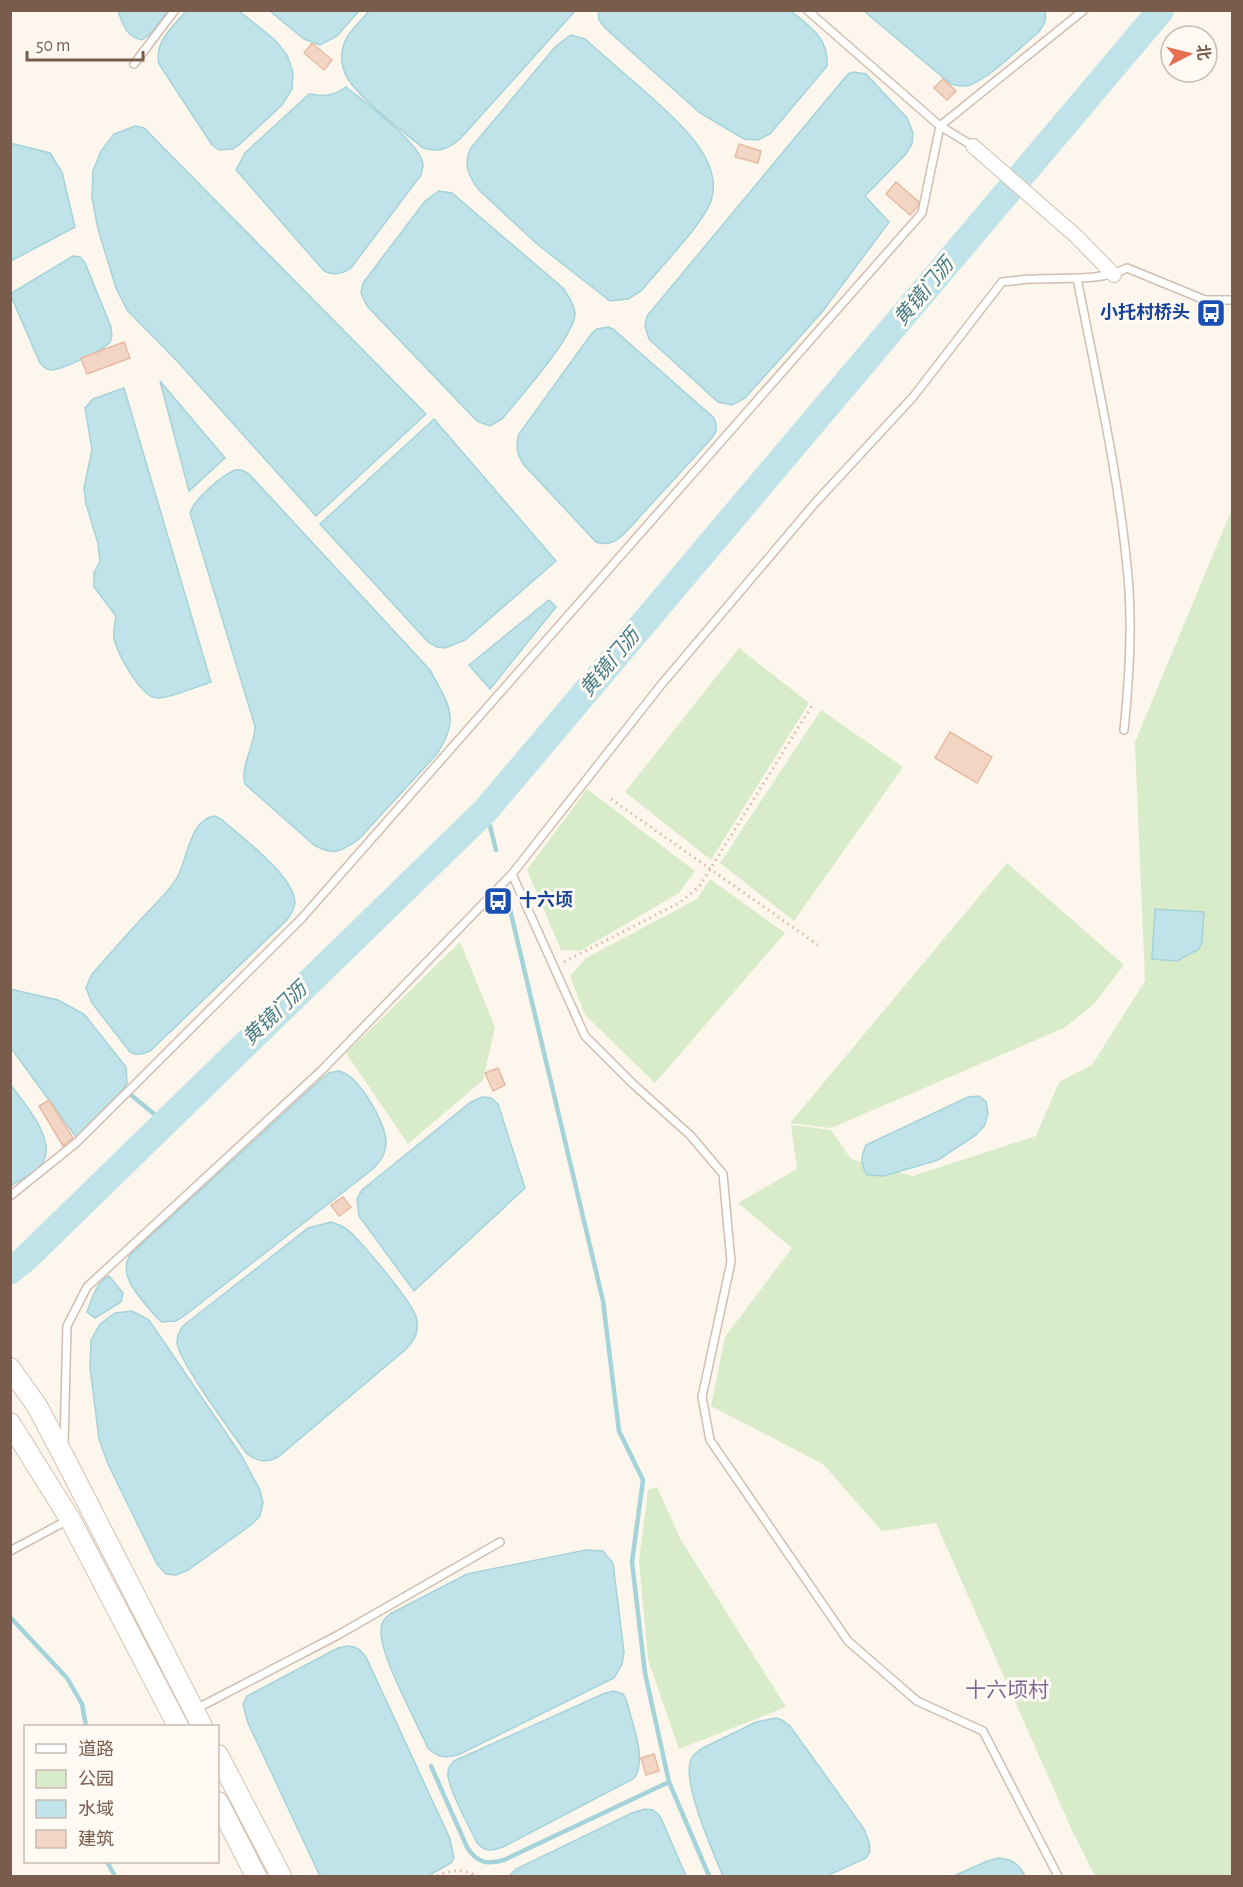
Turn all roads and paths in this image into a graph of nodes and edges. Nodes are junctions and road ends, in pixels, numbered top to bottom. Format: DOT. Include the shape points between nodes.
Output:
graph roads {
  1 [pos="175,10"];
  2 [pos="807,10"];
  3 [pos="1084,10"];
  4 [pos="134,64"];
  5 [pos="940,126"];
  6 [pos="973,146"];
  7 [pos="1114,274"];
  8 [pos="1077,278"];
  9 [pos="1233,300"];
  10 [pos="813,704"];
  11 [pos="1124,730"];
  12 [pos="611,799"];
  13 [pos="710,869"];
  14 [pos="512,874"];
  15 [pos="818,945"];
  16 [pos="559,965"];
  17 [pos="10,1196"];
  18 [pos="10,1368"];
  19 [pos="11,1423"];
  20 [pos="64,1457"];
  21 [pos="67,1491"];
  22 [pos="70,1519"];
  23 [pos="500,1542"];
  24 [pos="10,1551"];
  25 [pos="198,1718"];
  26 [pos="177,1725"];
  27 [pos="219,1757"];
  28 [pos="219,1804"];
  29 [pos="256,1876"];
  30 [pos="281,1876"];
  31 [pos="437,1876"];
  32 [pos="476,1876"];
  33 [pos="1058,1876"];
  1 -- 4 [label="lane"];
  2 -- 5 [label="lane"];
  3 -- 5 [label="lane"];
  5 -- 6 [label="lane"];
  5 -- 17 [label="lane" via="922,213 302,918 76,1143"];
  6 -- 7 [label="street"];
  7 -- 8 [label="lane"];
  7 -- 9 [label="lane" via="1127,268 1205,300"];
  8 -- 11 [label="lane" via="1117,486 1129,588 1130,669"];
  8 -- 14 [label="lane" via="1002,282 913,397 815,503 661,685"];
  10 -- 13 [label="path"];
  12 -- 13 [label="path"];
  13 -- 15 [label="path"];
  13 -- 16 [label="path" via="699,887 679,903"];
  14 -- 20 [label="lane" via="322,1070 87,1287 67,1326"];
  14 -- 33 [label="lane" via="585,1036 690,1135 723,1174 731,1262 702,1397 710,1440 848,1641 917,1701 983,1731"];
  18 -- 20 [label="main road" via="37,1406"];
  19 -- 21 [label="main road"];
  20 -- 21 [label="main road"];
  21 -- 22 [label="main road"];
  21 -- 25 [label="main road"];
  22 -- 24 [label="lane"];
  22 -- 26 [label="main road"];
  23 -- 25 [label="lane"];
  27 -- 30 [label="main road"];
  28 -- 29 [label="main road"];
  31 -- 32 [label="path" via="456,1870"];
}
